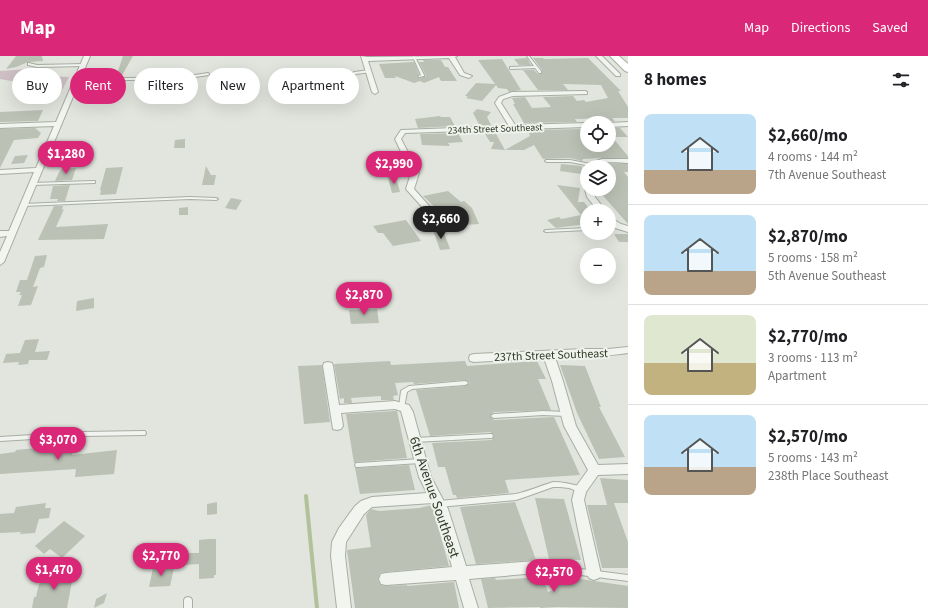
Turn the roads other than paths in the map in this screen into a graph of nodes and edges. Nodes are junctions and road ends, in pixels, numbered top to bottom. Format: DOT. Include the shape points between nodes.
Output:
graph roads {
  1 [pos="87,56"];
  2 [pos="451,56"];
  3 [pos="454,56"];
  4 [pos="528,56"];
  5 [pos="599,56"];
  6 [pos="614,56"];
  7 [pos="414,57"];
  8 [pos="365,58"];
  9 [pos="29,64"];
  10 [pos="84,65"];
  11 [pos="536,67"];
  12 [pos="83,68"];
  13 [pos="511,68"];
  14 [pos="628,69"];
  15 [pos="370,71"];
  16 [pos="359,72"];
  17 [pos="540,72"];
  18 [pos="206,74"];
  19 [pos="618,75"];
  20 [pos="419,76"];
  21 [pos="469,76"];
  22 [pos="126,79"];
  23 [pos="375,92"];
  24 [pos="585,93"];
  25 [pos="70,95"];
  26 [pos="57,124"];
  27 [pos="628,124"];
  28 [pos="580,125"];
  29 [pos="616,125"];
  30 [pos="0,126"];
  31 [pos="513,127"];
  32 [pos="547,161"];
  33 [pos="616,161"];
  34 [pos="628,161"];
  35 [pos="580,163"];
  36 [pos="38,170"];
  37 [pos="0,172"];
  38 [pos="94,182"];
  39 [pos="32,184"];
  40 [pos="216,199"];
  41 [pos="23,205"];
  42 [pos="428,221"];
  43 [pos="618,226"];
  44 [pos="580,229"];
  45 [pos="628,229"];
  46 [pos="546,230"];
  47 [pos="12,233"];
  48 [pos="0,234"];
  49 [pos="0,262"];
  50 [pos="628,350"];
  51 [pos="548,354"];
  52 [pos="474,358"];
  53 [pos="328,366"];
  54 [pos="465,383"];
  55 [pos="402,407"];
  56 [pos="335,409"];
  57 [pos="566,414"];
  58 [pos="494,416"];
  59 [pos="337,426"];
  60 [pos="143,433"];
  61 [pos="490,436"];
  62 [pos="0,439"];
  63 [pos="415,440"];
  64 [pos="421,461"];
  65 [pos="358,465"];
  66 [pos="628,469"];
  67 [pos="594,470"];
  68 [pos="580,489"];
  69 [pos="437,501"];
  70 [pos="537,567"];
  71 [pos="558,569"];
  72 [pos="460,573"];
  73 [pos="594,574"];
  74 [pos="628,578"];
  75 [pos="386,579"];
  76 [pos="344,608"];
  77 [pos="471,608"];
  1 -- 10 [label="street"];
  2 -- 3 [label="street"];
  2 -- 7 [label="street"];
  2 -- 21 [label="street" via="462,74"];
  4 -- 11 [label="lane"];
  5 -- 19 [label="street"];
  6 -- 14 [label="main road"];
  7 -- 8 [label="street"];
  7 -- 20 [label="lane" via="423,75"];
  8 -- 15 [label="street"];
  9 -- 10 [label="lane"];
  10 -- 12 [label="street"];
  11 -- 13 [label="lane"];
  11 -- 17 [label="lane"];
  15 -- 16 [label="lane"];
  15 -- 23 [label="street"];
  18 -- 22 [label="lane" via="181,78"];
  24 -- 31 [label="street" via="512,94 501,98 498,102"];
  25 -- 26 [label="street"];
  26 -- 30 [label="street"];
  26 -- 36 [label="street"];
  27 -- 29 [label="street"];
  28 -- 31 [label="street, 234th Street Southeast"];
  31 -- 42 [label="street, 234th Street Southeast" via="403,131 400,134 398,140 415,173 410,189 428,209"];
  32 -- 35 [label="lane"];
  33 -- 34 [label="street"];
  36 -- 37 [label="street"];
  36 -- 39 [label="street"];
  38 -- 39 [label="lane"];
  39 -- 41 [label="street"];
  40 -- 41 [label="lane" via="183,198"];
  41 -- 47 [label="street"];
  43 -- 45 [label="street"];
  44 -- 46 [label="lane"];
  47 -- 48 [label="street"];
  47 -- 49 [label="street"];
  50 -- 51 [label="street, 237th Street Southeast"];
  51 -- 52 [label="street, 237th Street Southeast"];
  51 -- 57 [label="street"];
  53 -- 56 [label="street"];
  54 -- 55 [label="lane" via="411,387 404,391"];
  55 -- 56 [label="street" via="395,405"];
  55 -- 63 [label="street, 6th Avenue Southeast" via="407,412"];
  56 -- 59 [label="street"];
  57 -- 58 [label="lane"];
  57 -- 67 [label="street" via="578,443"];
  60 -- 62 [label="lane"];
  61 -- 63 [label="lane"];
  63 -- 64 [label="street, 6th Avenue Southeast"];
  64 -- 65 [label="lane"];
  64 -- 69 [label="street, 6th Avenue Southeast" via="429,487"];
  66 -- 67 [label="street"];
  67 -- 68 [label="street"];
  68 -- 69 [label="lane" via="556,484 519,496"];
  68 -- 73 [label="street" via="578,500"];
  69 -- 72 [label="street, 6th Avenue Southeast"];
  69 -- 76 [label="street" via="372,502 364,504 358,510 339,542"];
  70 -- 72 [label="street"];
  71 -- 73 [label="lane"];
  72 -- 75 [label="street"];
  72 -- 77 [label="street, 6th Avenue Southeast"];
  73 -- 74 [label="lane"];
}
